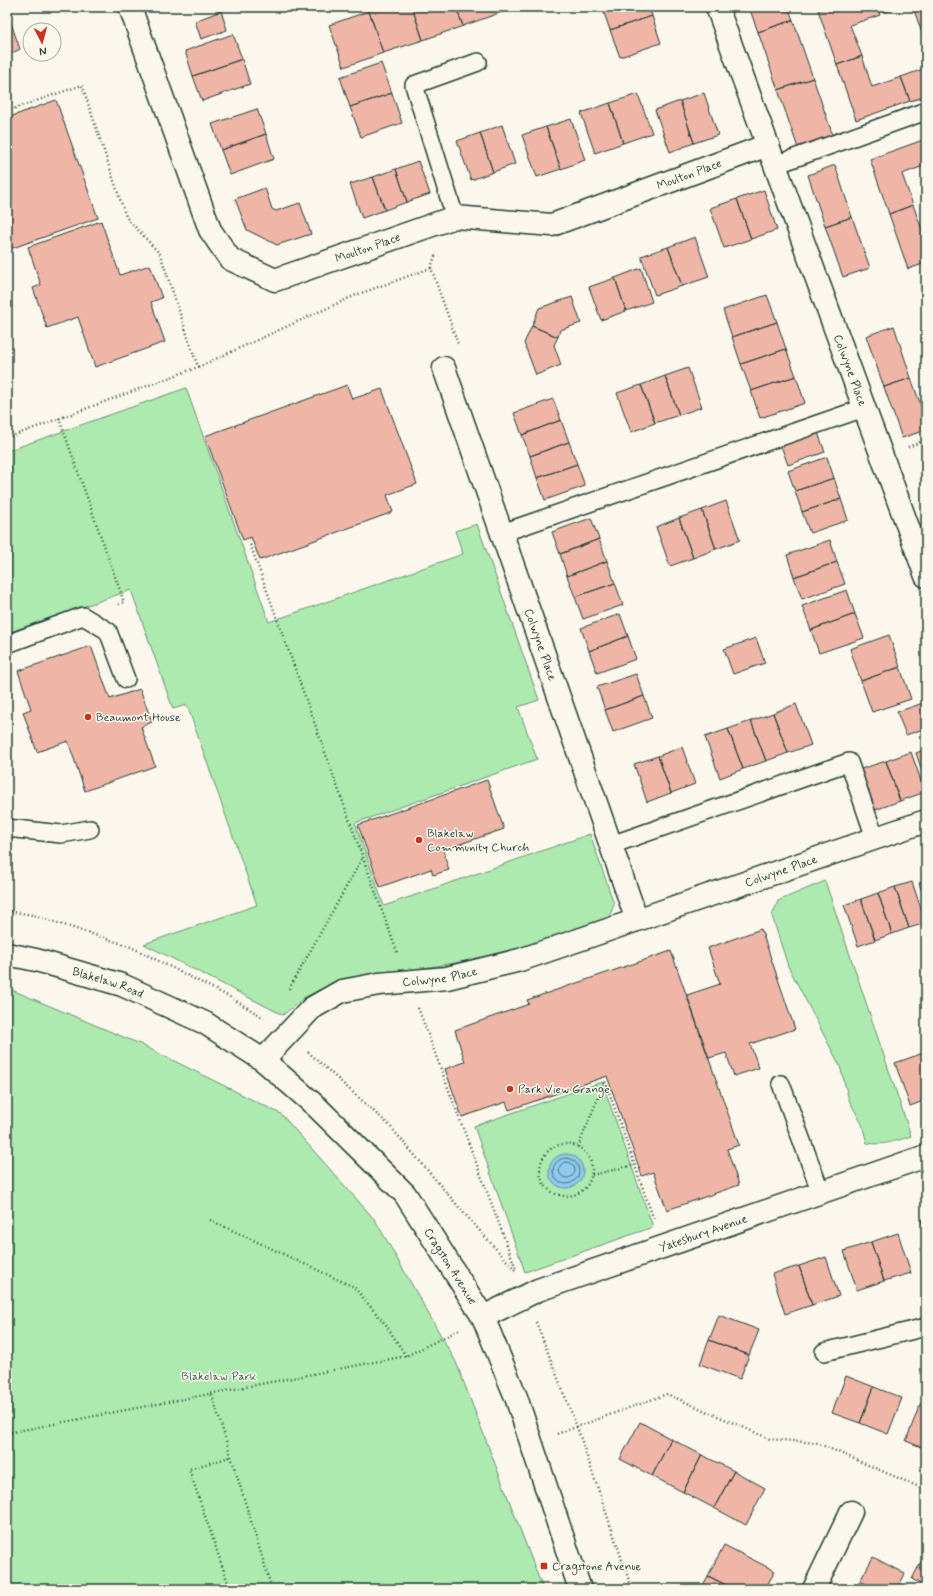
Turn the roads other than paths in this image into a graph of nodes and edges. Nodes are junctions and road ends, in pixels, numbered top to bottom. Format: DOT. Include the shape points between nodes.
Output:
graph roads {
  1 [pos="130,7"];
  2 [pos="717,7"];
  3 [pos="478,62"];
  4 [pos="926,111"];
  5 [pos="768,145"];
  6 [pos="775,165"];
  7 [pos="455,217"];
  8 [pos="444,368"];
  9 [pos="864,408"];
  10 [pos="502,533"];
  11 [pos="926,576"];
  12 [pos="7,644"];
  13 [pos="126,680"];
  14 [pos="926,821"];
  15 [pos="7,828"];
  16 [pos="90,829"];
  17 [pos="875,838"];
  18 [pos="611,845"];
  19 [pos="637,920"];
  20 [pos="7,954"];
  21 [pos="205,1023"];
  22 [pos="263,1060"];
  23 [pos="781,1084"];
  24 [pos="926,1156"];
  25 [pos="821,1193"];
  26 [pos="483,1317"];
  27 [pos="926,1327"];
  28 [pos="824,1352"];
  29 [pos="851,1512"];
  30 [pos="580,1589"];
  31 [pos="814,1589"];
  1 -- 7 [label="street, Moulton Place" via="210,230 230,259 275,280"];
  2 -- 5 [label="street"];
  3 -- 7 [label="lane" via="414,85"];
  4 -- 6 [label="lane"];
  5 -- 6 [label="street"];
  5 -- 7 [label="street, Moulton Place" via="552,225"];
  6 -- 9 [label="street, Colwyne Place"];
  8 -- 10 [label="street, Colwyne Place"];
  9 -- 10 [label="lane"];
  9 -- 11 [label="street, Colwyne Place"];
  10 -- 18 [label="street, Colwyne Place"];
  12 -- 13 [label="lane" via="83,616 108,631"];
  14 -- 17 [label="street, Colwyne Place"];
  15 -- 16 [label="lane" via="60,834"];
  17 -- 18 [label="lane" via="849,762"];
  17 -- 19 [label="street, Colwyne Place"];
  18 -- 19 [label="street, Colwyne Place"];
  19 -- 22 [label="street, Colwyne Place" via="520,960 447,978 379,984 342,991 312,1008"];
  20 -- 21 [label="street, Blakelaw Road" via="122,985"];
  21 -- 22 [label="street, Cragston Avenue"];
  22 -- 26 [label="street, Cragston Avenue" via="317,1107 405,1194"];
  23 -- 25 [label="lane"];
  24 -- 25 [label="street, Yatesbury Avenue"];
  25 -- 26 [label="street, Yatesbury Avenue" via="538,1290"];
  26 -- 30 [label="street, Cragston Avenue" via="516,1397"];
  27 -- 28 [label="lane"];
  29 -- 31 [label="street"];
}
